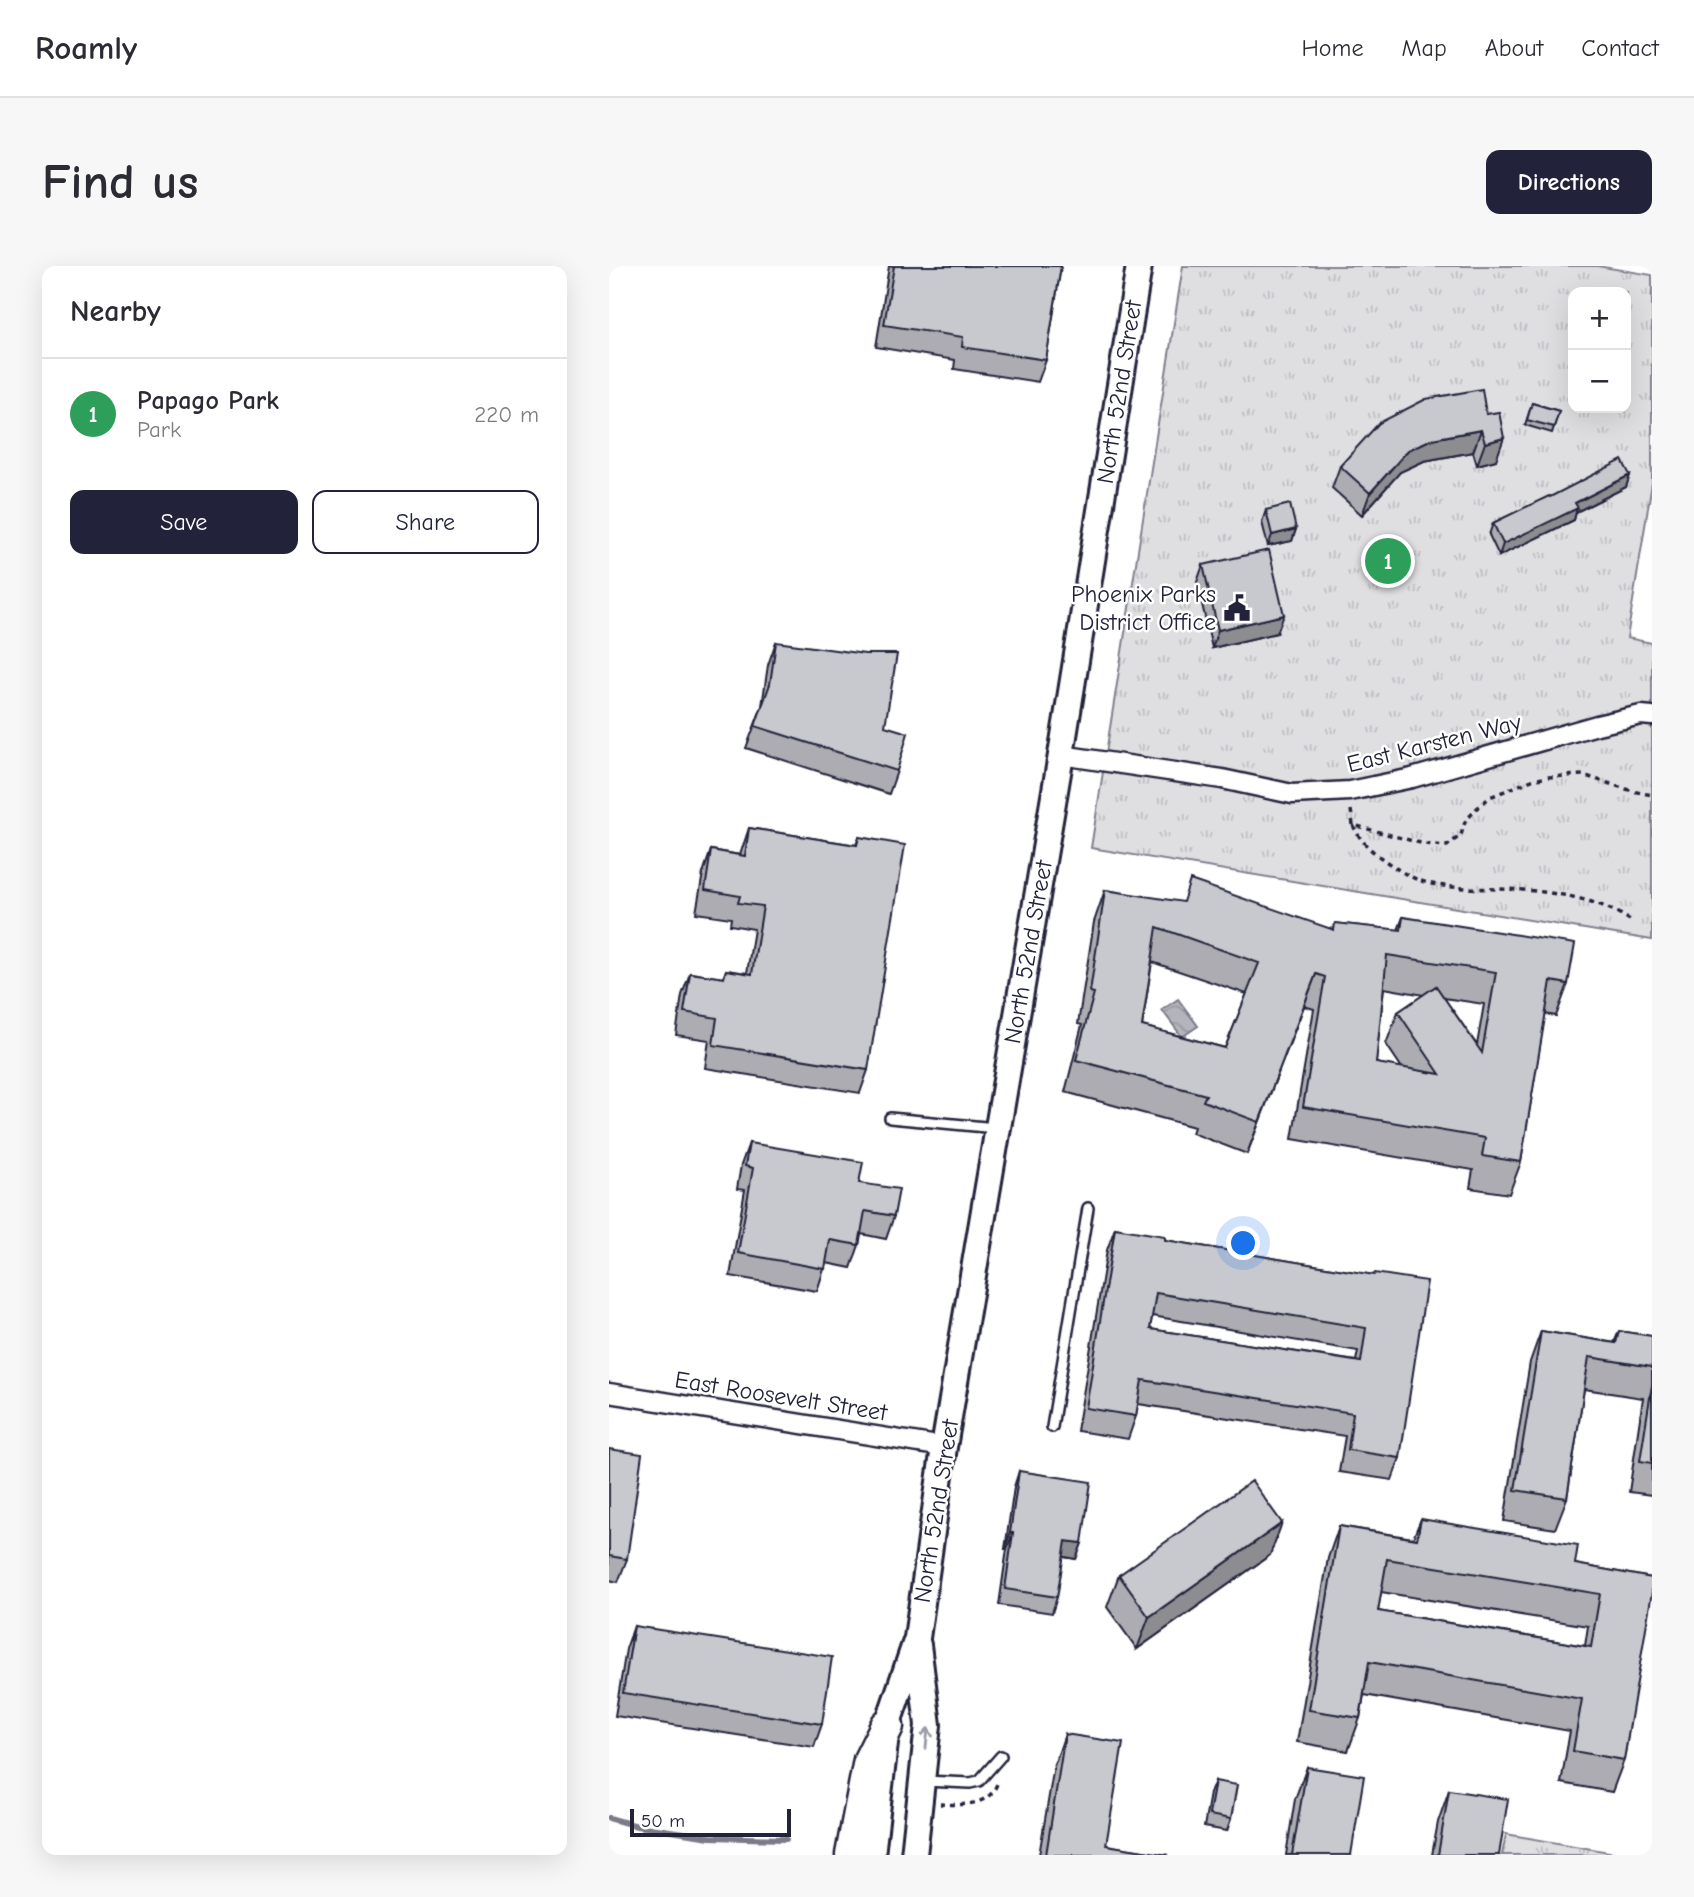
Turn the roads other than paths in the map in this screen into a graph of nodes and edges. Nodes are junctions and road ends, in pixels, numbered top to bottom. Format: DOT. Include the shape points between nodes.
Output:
graph roads {
  1 [pos="1139,266"];
  2 [pos="1652,716"];
  3 [pos="1061,755"];
  4 [pos="890,1118"];
  5 [pos="998,1128"];
  6 [pos="1089,1208"];
  7 [pos="609,1393"];
  8 [pos="1052,1427"];
  9 [pos="944,1447"];
  10 [pos="917,1638"];
  11 [pos="887,1726"];
  12 [pos="1000,1756"];
  13 [pos="922,1781"];
  14 [pos="852,1855"];
  15 [pos="872,1855"];
  16 [pos="914,1855"];
  1 -- 3 [label="main road, North 52nd Street"];
  2 -- 3 [label="street, East Karsten Way" via="1597,725 1350,791 1292,794"];
  3 -- 5 [label="main road, North 52nd Street"];
  4 -- 5 [label="lane"];
  5 -- 9 [label="main road, North 52nd Street"];
  6 -- 8 [label="lane"];
  7 -- 9 [label="street, East Roosevelt Street"];
  9 -- 10 [label="main road, North 52nd Street"];
  10 -- 11 [label="main road, North 52nd Street"];
  13 -- 10 [label="main road, North 52nd Street, one-way" via="928,1725"];
  11 -- 14 [label="highway" via="870,1760"];
  11 -- 15 [label="main road, North 52nd Street"];
  12 -- 13 [label="lane" via="979,1780 970,1783"];
  13 -- 16 [label="main road, North 52nd Street"];
}
